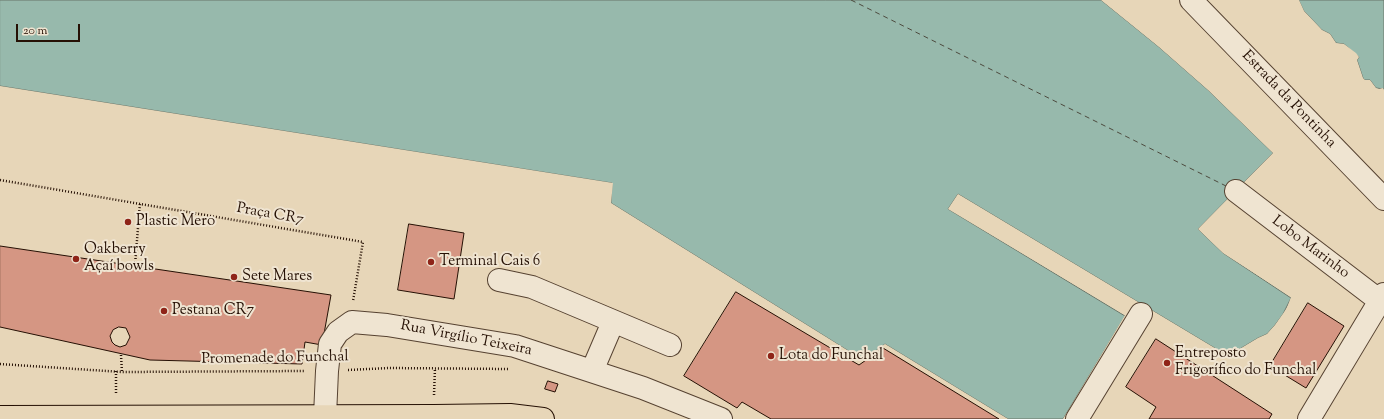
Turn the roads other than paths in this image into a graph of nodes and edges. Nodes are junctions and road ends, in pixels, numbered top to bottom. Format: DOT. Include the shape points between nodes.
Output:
graph roads {
  1 [pos="1191,0"];
  2 [pos="1236,191"];
  3 [pos="1384,199"];
  4 [pos="499,280"];
  5 [pos="1383,300"];
  6 [pos="1141,314"];
  7 [pos="613,322"];
  8 [pos="670,345"];
  9 [pos="592,371"];
  10 [pos="325,416"];
  11 [pos="0,417"];
  12 [pos="543,419"];
  13 [pos="721,419"];
  14 [pos="1077,419"];
  15 [pos="1309,419"];
  1 -- 3 [label="lane, Estrada da Pontinha"];
  2 -- 5 [label="lane, Lobo Marinho"];
  4 -- 7 [label="lane" via="532,287"];
  5 -- 15 [label="lane"];
  6 -- 14 [label="lane"];
  7 -- 8 [label="lane"];
  7 -- 9 [label="lane"];
  9 -- 10 [label="lane, Rua Virgílio Teixeira" via="515,346 352,322 338,332 330,344"];
  9 -- 13 [label="lane, Rua Virgílio Teixeira"];
  10 -- 11 [label="main road"];
  10 -- 12 [label="main road" via="510,415"];
}
